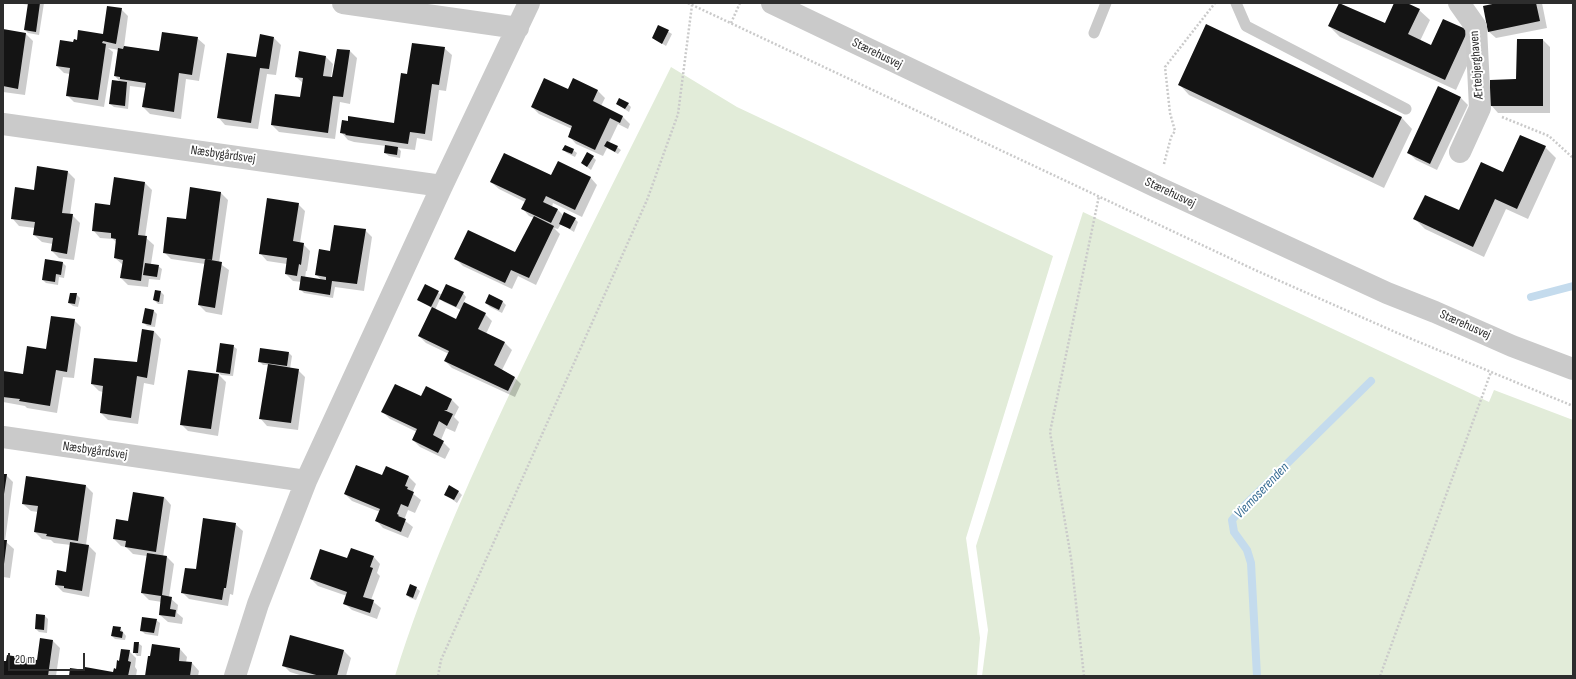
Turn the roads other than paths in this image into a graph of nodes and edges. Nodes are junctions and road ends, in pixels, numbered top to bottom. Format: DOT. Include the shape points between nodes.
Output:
graph roads {
  1 [pos="343,3"];
  2 [pos="530,3"];
  3 [pos="772,3"];
  4 [pos="1106,3"];
  5 [pos="1236,3"];
  6 [pos="1459,3"];
  7 [pos="518,28"];
  8 [pos="1094,33"];
  9 [pos="1406,109"];
  10 [pos="3,124"];
  11 [pos="1460,152"];
  12 [pos="442,186"];
  13 [pos="1573,369"];
  14 [pos="3,438"];
  15 [pos="306,481"];
  16 [pos="235,676"];
  1 -- 7 [label="street"];
  2 -- 7 [label="street"];
  3 -- 13 [label="street, Stærehusvej" via="1157,187 1387,293"];
  4 -- 8 [label="lane"];
  5 -- 9 [label="lane" via="1246,26"];
  6 -- 11 [label="street, Ærtebjerghaven" via="1476,27 1480,108"];
  7 -- 12 [label="street"];
  10 -- 12 [label="street, Næsbygårdsvej"];
  12 -- 15 [label="street"];
  14 -- 15 [label="street, Næsbygårdsvej"];
  15 -- 16 [label="street" via="258,604"];
}
